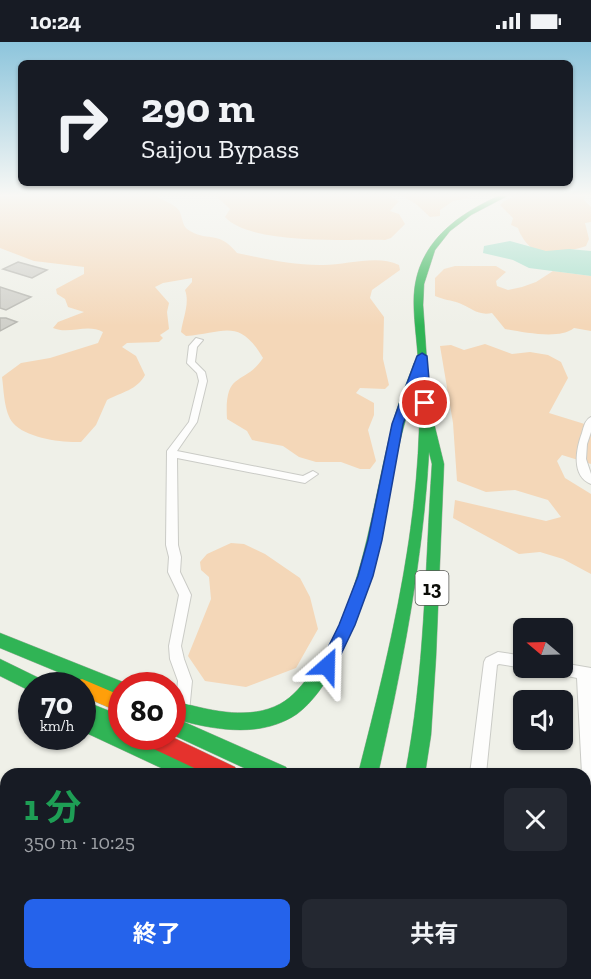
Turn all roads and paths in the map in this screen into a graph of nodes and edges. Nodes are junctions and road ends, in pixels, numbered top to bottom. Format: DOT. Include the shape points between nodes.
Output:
graph roads {
  1 [pos="440,239"];
  2 [pos="199,340"];
  3 [pos="422,356"];
  4 [pos="425,403"];
  5 [pos="591,420"];
  6 [pos="172,455"];
  7 [pos="314,474"];
  8 [pos="591,481"];
  9 [pos="0,641"];
  10 [pos="513,660"];
  11 [pos="0,668"];
  12 [pos="53,672"];
  13 [pos="182,672"];
  14 [pos="587,673"];
  15 [pos="18,677"];
  16 [pos="18,682"];
  17 [pos="108,684"];
  18 [pos="186,713"];
  19 [pos="96,727"];
  20 [pos="186,732"];
  21 [pos="178,750"];
  22 [pos="180,750"];
  23 [pos="175,764"];
  24 [pos="183,768"];
  25 [pos="216,768"];
  26 [pos="266,768"];
  27 [pos="370,768"];
  28 [pos="416,768"];
  29 [pos="478,768"];
  30 [pos="590,768"];
  1 -- 3 [label="main road" via="425,264 420,288"];
  2 -- 6 [label="street" via="193,346 191,363 201,372 202,381 193,422"];
  3 -- 4 [label="main road"];
  3 -- 18 [label="main road" via="398,424 365,576 327,666 302,699 283,712 260,720 236,723"];
  4 -- 27 [label="main road" via="412,561 388,697"];
  4 -- 28 [label="main road, 13" via="438,464 428,657"];
  5 -- 8 [label="street" via="579,459"];
  6 -- 7 [label="street" via="305,480"];
  6 -- 13 [label="street" via="174,568 185,595 175,646"];
  9 -- 12 [label="main road"];
  9 -- 17 [label="main road"];
  10 -- 29 [label="street" via="498,658 491,662"];
  11 -- 15 [label="main road"];
  11 -- 16 [label="main road"];
  14 -- 30 [label="street"];
  19 -- 23 [label="main road"];
  20 -- 26 [label="main road"];
  21 -- 23 [label="street"];
  22 -- 25 [label="main road"];
  23 -- 24 [label="main road"];
}
